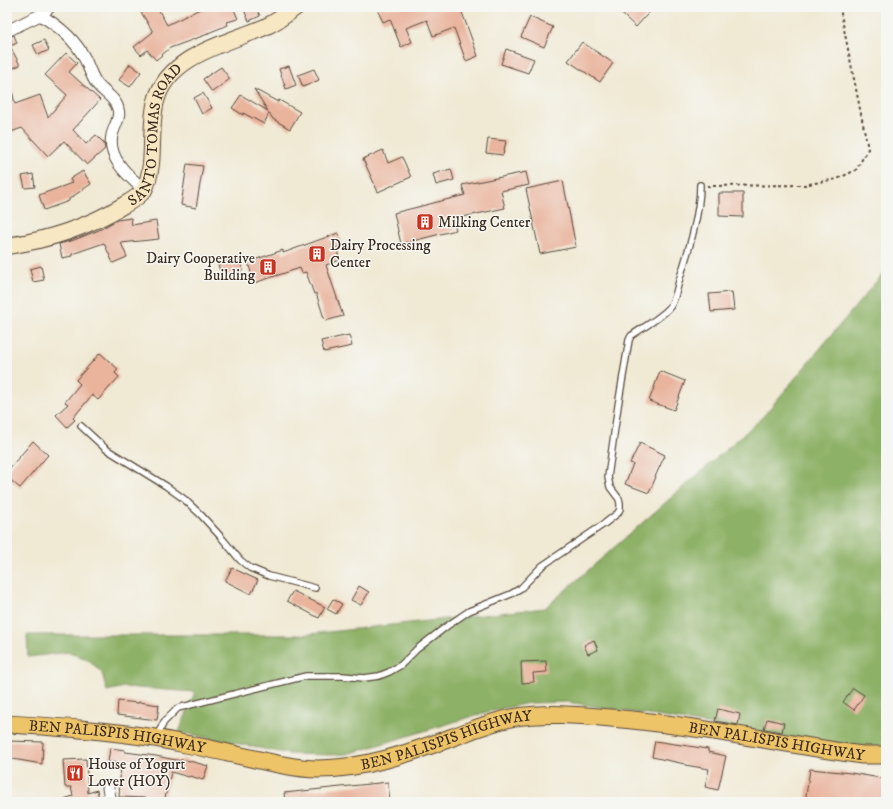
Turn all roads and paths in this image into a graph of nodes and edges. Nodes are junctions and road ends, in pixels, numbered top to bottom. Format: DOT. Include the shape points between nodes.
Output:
graph roads {
  1 [pos="50,7"];
  2 [pos="296,7"];
  3 [pos="841,7"];
  4 [pos="40,15"];
  5 [pos="7,31"];
  6 [pos="700,186"];
  7 [pos="144,190"];
  8 [pos="7,246"];
  9 [pos="81,426"];
  10 [pos="315,588"];
  11 [pos="7,724"];
  12 [pos="156,739"];
  13 [pos="886,755"];
  14 [pos="108,788"];
  15 [pos="111,802"];
  1 -- 4 [label="street"];
  2 -- 7 [label="street, SANTO TOMAS ROAD" via="266,26 213,47 183,63 166,80 156,101 151,164"];
  3 -- 6 [label="path" via="868,149 856,170 837,179 804,185"];
  4 -- 5 [label="street"];
  4 -- 7 [label="street" via="66,33 84,57 96,82 117,106 119,113 111,142 116,161"];
  6 -- 12 [label="lane" via="687,254 673,302 629,340 608,477 610,488 619,499 618,513 542,566 521,588 469,611 389,672 364,678 306,676 178,708 164,722"];
  7 -- 8 [label="street, SANTO TOMAS ROAD" via="135,199 89,224 40,240"];
  9 -- 10 [label="lane" via="106,448 184,499 250,568 269,576"];
  11 -- 12 [label="main road, BEN PALISPIS HIGHWAY"];
  12 -- 13 [label="main road, BEN PALISPIS HIGHWAY" via="280,765 316,769 340,768 383,760 511,718 566,714 654,722 862,755"];
  14 -- 15 [label="street"];
}
